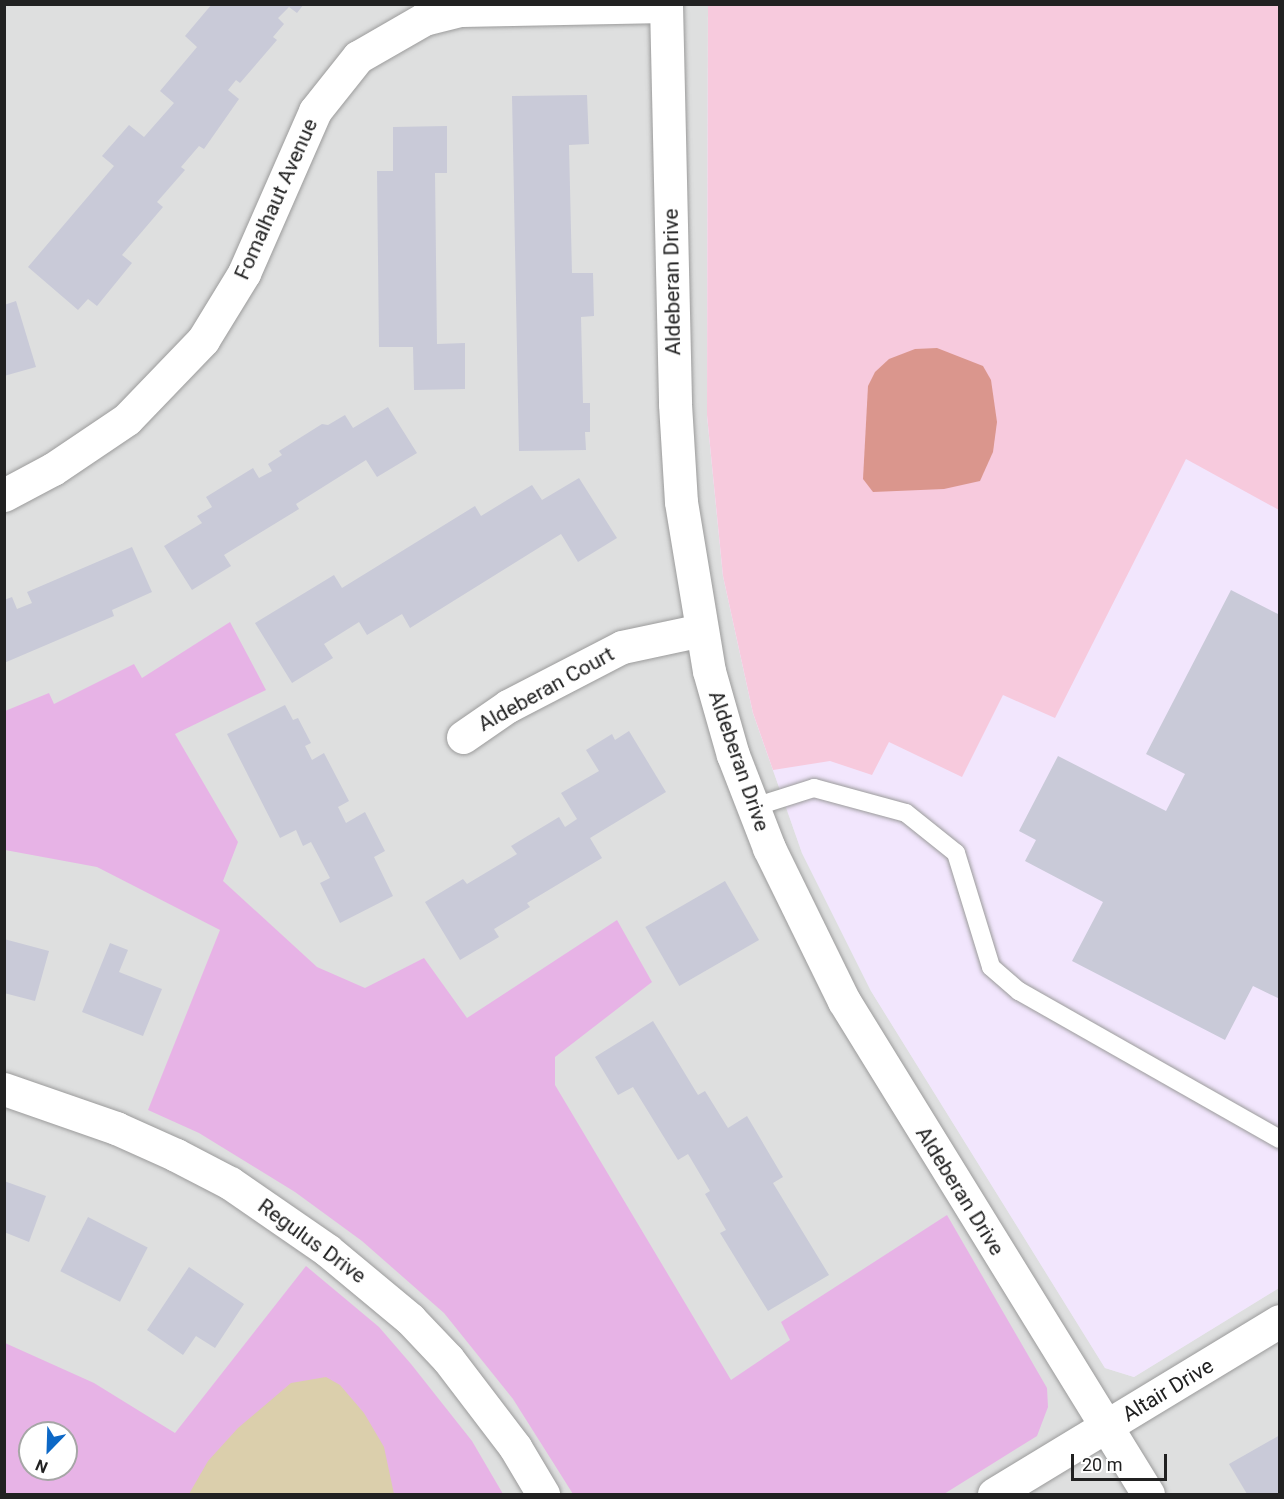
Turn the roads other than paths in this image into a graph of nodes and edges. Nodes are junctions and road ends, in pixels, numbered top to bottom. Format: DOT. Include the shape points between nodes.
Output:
graph roads {
  1 [pos="666,5"];
  2 [pos="4,495"];
  3 [pos="701,630"];
  4 [pos="463,737"];
  5 [pos="751,808"];
  6 [pos="4,1089"];
  7 [pos="1280,1139"];
  8 [pos="1280,1321"];
  9 [pos="1107,1427"];
  10 [pos="543,1494"];
  11 [pos="994,1494"];
  12 [pos="1148,1494"];
  1 -- 2 [label="street, Fomalhaut Avenue" via="461,10 424,19 366,52 334,84 315,111 244,273 203,340 127,419 53,470"];
  1 -- 3 [label="street, Aldeberan Drive" via="675,404 686,544"];
  3 -- 4 [label="street, Aldeberan Court" via="622,647 508,706"];
  3 -- 5 [label="street, Aldeberan Drive" via="712,681"];
  5 -- 7 [label="lane" via="814,788 906,813 956,853 991,967 1019,991"];
  5 -- 9 [label="street, Aldeberan Drive" via="811,940 844,1001"];
  6 -- 10 [label="street, Regulus Drive" via="116,1128 176,1155 230,1183 336,1256 410,1319 448,1359 515,1447"];
  8 -- 9 [label="street, Altair Drive"];
  9 -- 11 [label="street, Altair Drive"];
  9 -- 12 [label="street, Aldeberan Drive"];
}
